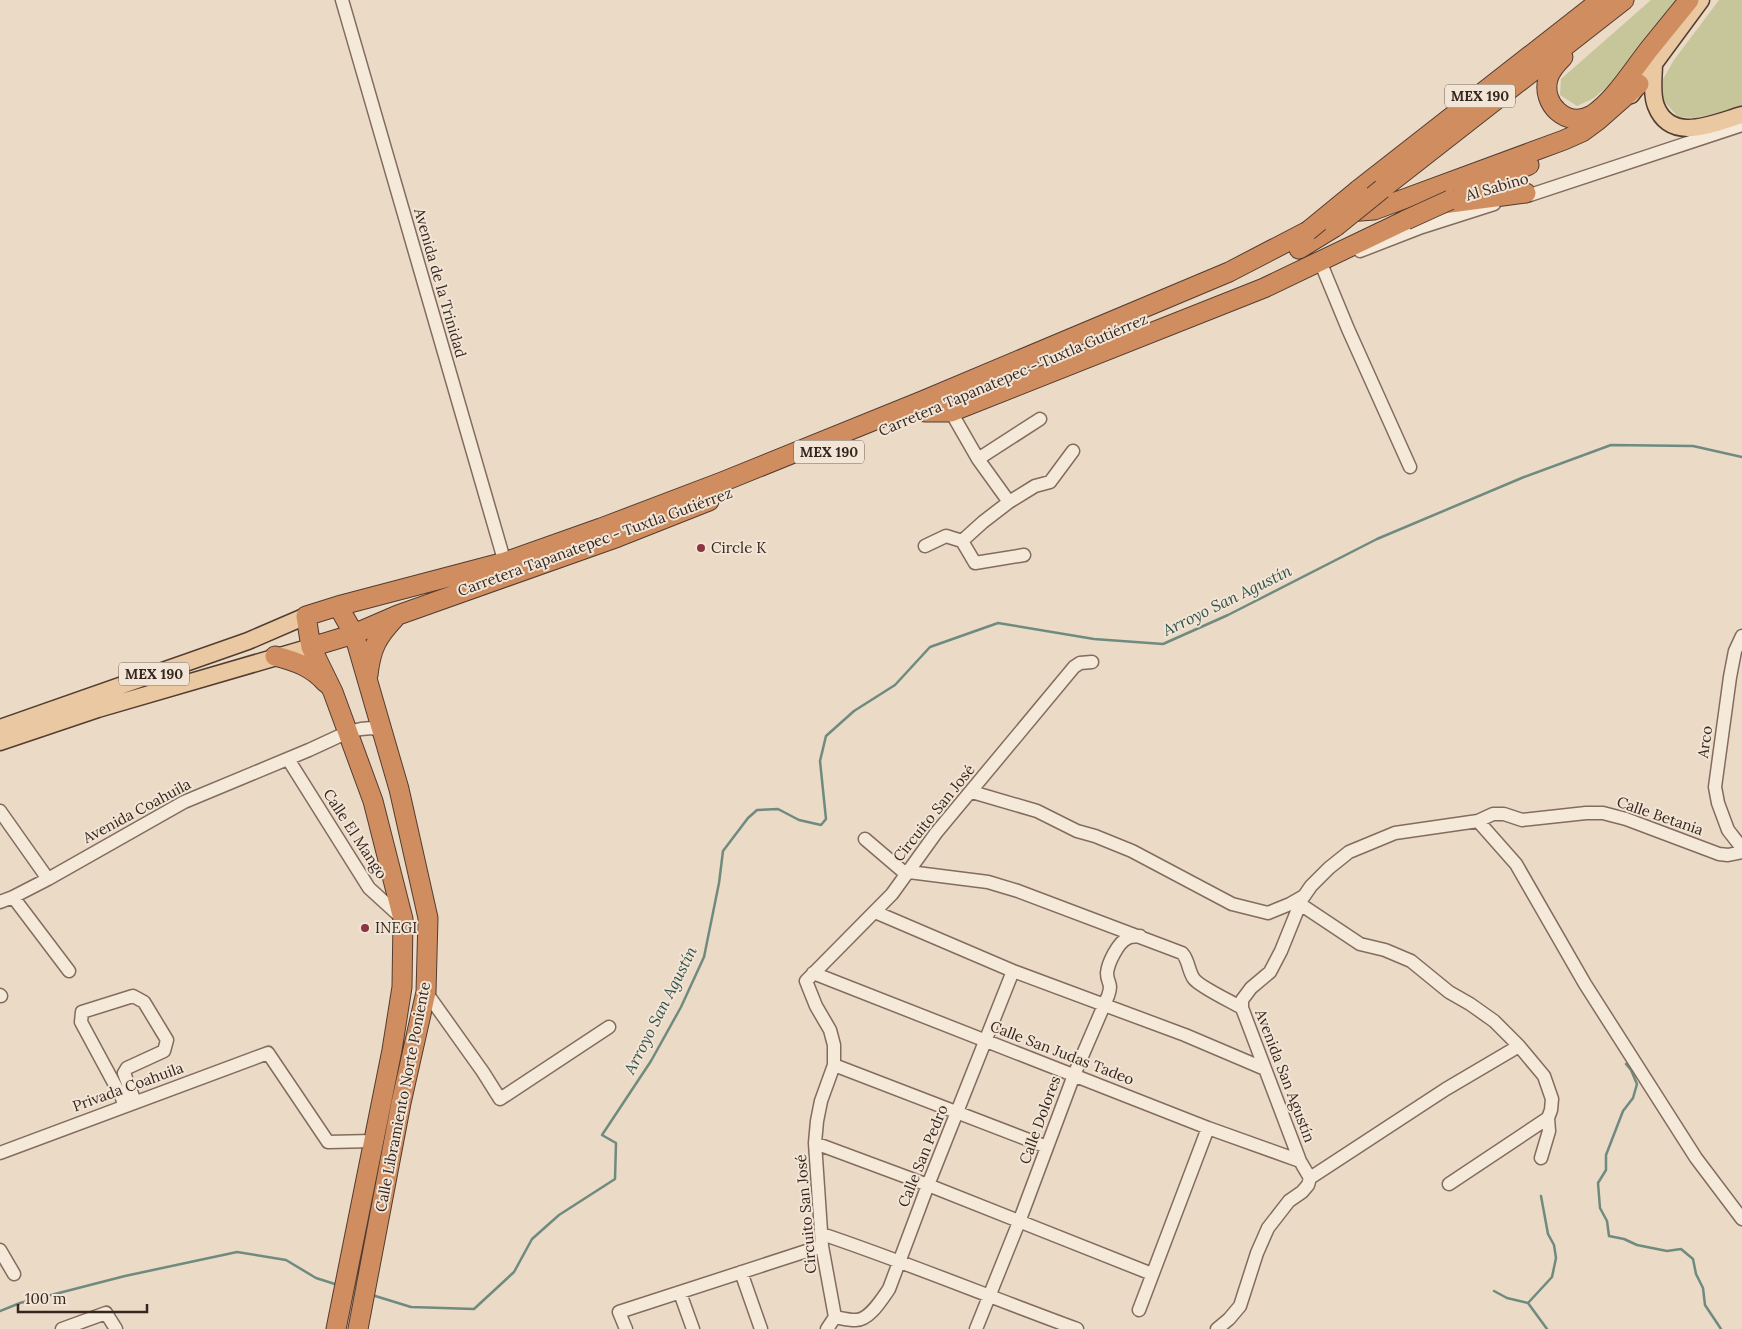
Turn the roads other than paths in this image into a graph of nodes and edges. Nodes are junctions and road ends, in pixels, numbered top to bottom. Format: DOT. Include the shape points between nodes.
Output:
graph roads {
  1 [pos="342,0"];
  2 [pos="1601,0"];
  3 [pos="1624,0"];
  4 [pos="1689,0"];
  5 [pos="1701,0"];
  6 [pos="1593,25"];
  7 [pos="1654,63"];
  8 [pos="1639,84"];
  9 [pos="1742,115"];
  10 [pos="1742,125"];
  11 [pos="1580,143"];
  12 [pos="1526,193"];
  13 [pos="1374,210"];
  14 [pos="1322,266"];
  15 [pos="1264,288"];
  16 [pos="1030,355"];
  17 [pos="925,412"];
  18 [pos="951,412"];
  19 [pos="1040,419"];
  20 [pos="1073,451"];
  21 [pos="978,459"];
  22 [pos="1410,467"];
  23 [pos="1009,502"];
  24 [pos="962,542"];
  25 [pos="925,546"];
  26 [pos="1024,555"];
  27 [pos="507,568"];
  28 [pos="338,606"];
  29 [pos="398,615"];
  30 [pos="306,616"];
  31 [pos="354,634"];
  32 [pos="1742,636"];
  33 [pos="311,647"];
  34 [pos="275,656"];
  35 [pos="1092,662"];
  36 [pos="367,681"];
  37 [pos="333,692"];
  38 [pos="0,728"];
  39 [pos="382,731"];
  40 [pos="348,732"];
  41 [pos="0,742"];
  42 [pos="288,759"];
  43 [pos="972,792"];
  44 [pos="0,811"];
  45 [pos="1478,821"];
  46 [pos="865,839"];
  47 [pos="1742,848"];
  48 [pos="1742,852"];
  49 [pos="908,873"];
  50 [pos="48,879"];
  51 [pos="13,898"];
  52 [pos="1302,900"];
  53 [pos="0,902"];
  54 [pos="876,912"];
  55 [pos="402,919"];
  56 [pos="1140,936"];
  57 [pos="69,971"];
  58 [pos="1013,971"];
  59 [pos="810,977"];
  60 [pos="426,992"];
  61 [pos="1103,1004"];
  62 [pos="1242,1008"];
  63 [pos="609,1027"];
  64 [pos="986,1040"];
  65 [pos="1519,1046"];
  66 [pos="834,1065"];
  67 [pos="1265,1069"];
  68 [pos="1074,1075"];
  69 [pos="130,1104"];
  70 [pos="957,1112"];
  71 [pos="1548,1118"];
  72 [pos="1208,1128"];
  73 [pos="373,1141"];
  74 [pos="815,1143"];
  75 [pos="1047,1147"];
  76 [pos="0,1153"];
  77 [pos="1541,1158"];
  78 [pos="1300,1161"];
  79 [pos="1310,1178"];
  80 [pos="1449,1184"];
  81 [pos="928,1185"];
  82 [pos="1742,1219"];
  83 [pos="1019,1222"];
  84 [pos="822,1240"];
  85 [pos="0,1250"];
  86 [pos="899,1260"];
  87 [pos="740,1272"];
  88 [pos="14,1274"];
  89 [pos="1152,1274"];
  90 [pos="680,1293"];
  91 [pos="988,1296"];
  92 [pos="1139,1310"];
  93 [pos="835,1316"];
  94 [pos="862,1324"];
  95 [pos="62,1329"];
  96 [pos="116,1329"];
  97 [pos="336,1329"];
  98 [pos="358,1329"];
  99 [pos="626,1329"];
  100 [pos="693,1329"];
  101 [pos="761,1329"];
  102 [pos="827,1329"];
  103 [pos="976,1329"];
  104 [pos="1077,1329"];
  105 [pos="1217,1329"];
  1 -- 27 [label="street, Avenida de la Trinidad"];
  2 -- 16 [label="highway, Carretera Tapanatepec - Tuxtla Gutiérrez / MEX 190, bridge" via="1308,231 1230,272"];
  3 -- 6 [label="highway, Carretera Tapanatepec - Tuxtla Gutiérrez / MEX 190"];
  4 -- 6 [label="highway" via="1618,90 1591,115 1571,119 1561,115 1550,100 1548,76"];
  5 -- 7 [label="main road, MEX 190"];
  6 -- 17 [label="highway, Carretera Tapanatepec - Tuxtla Gutiérrez / MEX 190, bridge" via="1335,227 1307,245 1237,281"];
  7 -- 8 [label="main road, MEX 190"];
  7 -- 9 [label="main road" via="1656,106 1674,126 1690,129"];
  8 -- 11 [label="main road, MEX 190" via="1607,122"];
  8 -- 13 [label="highway" via="1582,132"];
  10 -- 12 [label="street, Al Sabino" via="1530,195"];
  11 -- 15 [label="highway, MEX 190, bridge" via="1406,220"];
  12 -- 13 [label="highway" via="1451,204"];
  12 -- 14 [label="street, Al Sabino" via="1422,227"];
  13 -- 16 [label="highway" via="1313,216 1223,261 1094,316"];
  14 -- 15 [label="street, Al Sabino"];
  14 -- 22 [label="street"];
  15 -- 18 [label="highway, MEX 190"];
  16 -- 27 [label="highway, Carretera Tapanatepec - Tuxtla Gutiérrez / MEX 190"];
  17 -- 18 [label="highway, MEX 190"];
  17 -- 27 [label="highway, Carretera Tapanatepec - Tuxtla Gutiérrez / MEX 190" via="618,537"];
  18 -- 21 [label="street"];
  19 -- 21 [label="street"];
  20 -- 23 [label="street" via="1050,482 1035,486"];
  21 -- 23 [label="street"];
  23 -- 24 [label="street"];
  24 -- 25 [label="street" via="946,536"];
  24 -- 26 [label="street" via="975,563"];
  27 -- 28 [label="highway, Carretera Tapanatepec - Tuxtla Gutiérrez / MEX 190"];
  27 -- 29 [label="highway, Carretera Tapanatepec - Tuxtla Gutiérrez / MEX 190"];
  28 -- 30 [label="highway, Carretera Tapanatepec - Tuxtla Gutiérrez / MEX 190"];
  28 -- 31 [label="highway, Calle Libramiento Norte Poniente"];
  29 -- 31 [label="highway, Carretera Tapanatepec - Tuxtla Gutiérrez / MEX 190"];
  29 -- 36 [label="highway" via="381,633 370,656"];
  30 -- 33 [label="highway, Calle Libramiento Norte Poniente"];
  30 -- 38 [label="main road, MEX 190" via="248,641"];
  31 -- 33 [label="highway, Carretera Tapanatepec - Tuxtla Gutiérrez / MEX 190"];
  31 -- 36 [label="highway, Calle Libramiento Norte Poniente"];
  32 -- 47 [label="street, Arco" via="1735,651 1730,677 1715,787 1728,830"];
  33 -- 34 [label="main road, MEX 190"];
  33 -- 37 [label="highway, Calle Libramiento Norte Poniente"];
  34 -- 37 [label="highway" via="298,662 318,674"];
  34 -- 41 [label="main road, MEX 190"];
  35 -- 43 [label="street, Circuito San José" via="1074,667"];
  36 -- 39 [label="highway, Calle Libramiento Norte Poniente"];
  37 -- 40 [label="highway, Calle Libramiento Norte Poniente"];
  39 -- 40 [label="street, Avenida Coahuila" via="372,728"];
  39 -- 60 [label="highway, Calle Libramiento Norte Poniente" via="399,789 428,918"];
  40 -- 42 [label="street, Avenida Coahuila"];
  40 -- 55 [label="highway, Calle Libramiento Norte Poniente" via="373,801"];
  42 -- 50 [label="street, Avenida Coahuila" via="184,802"];
  42 -- 55 [label="street, Calle El Mango" via="368,888"];
  43 -- 49 [label="street, Circuito San José" via="936,833"];
  43 -- 52 [label="street" via="1037,812 1132,851 1232,904 1268,913"];
  44 -- 50 [label="street"];
  45 -- 48 [label="street, Calle Betania" via="1493,814 1522,820 1603,813 1626,818 1719,854"];
  45 -- 52 [label="street, Avenida San Agustín" via="1395,833 1349,852 1319,878"];
  45 -- 82 [label="street" via="1516,864 1585,984 1696,1158"];
  46 -- 49 [label="street"];
  49 -- 54 [label="street, Circuito San José"];
  49 -- 56 [label="street" via="988,882 1011,888"];
  50 -- 51 [label="street, Avenida Coahuila"];
  51 -- 53 [label="street, Avenida Coahuila"];
  51 -- 57 [label="street"];
  52 -- 62 [label="street, Avenida San Agustín" via="1270,972 1246,994"];
  52 -- 65 [label="street" via="1360,944 1411,961 1449,992 1494,1021"];
  54 -- 58 [label="street"];
  54 -- 59 [label="street, Circuito San José"];
  55 -- 73 [label="highway, Calle Libramiento Norte Poniente" via="402,988"];
  56 -- 61 [label="street, Calle Dolores" via="1128,938 1113,955 1107,973 1112,987"];
  56 -- 62 [label="street" via="1182,953 1195,981"];
  58 -- 61 [label="street"];
  58 -- 64 [label="street, Calle San Pedro"];
  59 -- 64 [label="street, Calle San Judas Tadeo"];
  59 -- 66 [label="street, Circuito San José" via="816,1006 830,1030"];
  60 -- 63 [label="street" via="500,1099"];
  60 -- 98 [label="highway, Calle Libramiento Norte Poniente" via="400,1103"];
  61 -- 67 [label="street"];
  61 -- 68 [label="street, Calle Dolores"];
  62 -- 67 [label="street, Avenida San Agustín"];
  64 -- 68 [label="street, Calle San Judas Tadeo"];
  64 -- 70 [label="street, Calle San Pedro"];
  65 -- 71 [label="street" via="1549,1087 1552,1099"];
  65 -- 79 [label="street" via="1446,1089"];
  66 -- 70 [label="street"];
  66 -- 74 [label="street, Circuito San José" via="821,1101"];
  67 -- 78 [label="street, Avenida San Agustín"];
  68 -- 72 [label="street, Calle San Judas Tadeo"];
  68 -- 75 [label="street, Calle Dolores"];
  69 -- 69 [label="street" via="122,1098 81,1022 82,1012 133,996 144,1002 167,1040 164,1051 127,1068 124,1074"];
  69 -- 73 [label="street, Privada Coahuila" via="268,1053 328,1142"];
  69 -- 76 [label="street, Privada Coahuila"];
  70 -- 75 [label="street"];
  70 -- 81 [label="street, Calle San Pedro"];
  71 -- 77 [label="street" via="1549,1131"];
  71 -- 80 [label="street"];
  72 -- 78 [label="street, Calle San Judas Tadeo"];
  72 -- 89 [label="street"];
  73 -- 97 [label="highway, Calle Libramiento Norte Poniente"];
  74 -- 81 [label="street"];
  74 -- 84 [label="street, Circuito San José"];
  75 -- 83 [label="street, Calle Dolores"];
  78 -- 79 [label="street, Avenida San Agustín"];
  79 -- 105 [label="street" via="1308,1185 1289,1201 1268,1228 1240,1306"];
  81 -- 83 [label="street"];
  81 -- 86 [label="street, Calle San Pedro"];
  83 -- 89 [label="street"];
  83 -- 91 [label="street, Calle Dolores"];
  84 -- 86 [label="street"];
  84 -- 87 [label="street"];
  84 -- 93 [label="street, Circuito San José"];
  85 -- 88 [label="street"];
  86 -- 91 [label="street"];
  86 -- 94 [label="street, Calle San Pedro" via="889,1289"];
  87 -- 90 [label="street"];
  87 -- 101 [label="street"];
  89 -- 92 [label="street"];
  90 -- 99 [label="street" via="619,1312"];
  90 -- 100 [label="street"];
  91 -- 103 [label="street, Calle Dolores"];
  91 -- 104 [label="street"];
  93 -- 94 [label="street, Calle San Pedro"];
  93 -- 102 [label="street"];
  95 -- 96 [label="street" via="106,1313"];
}
